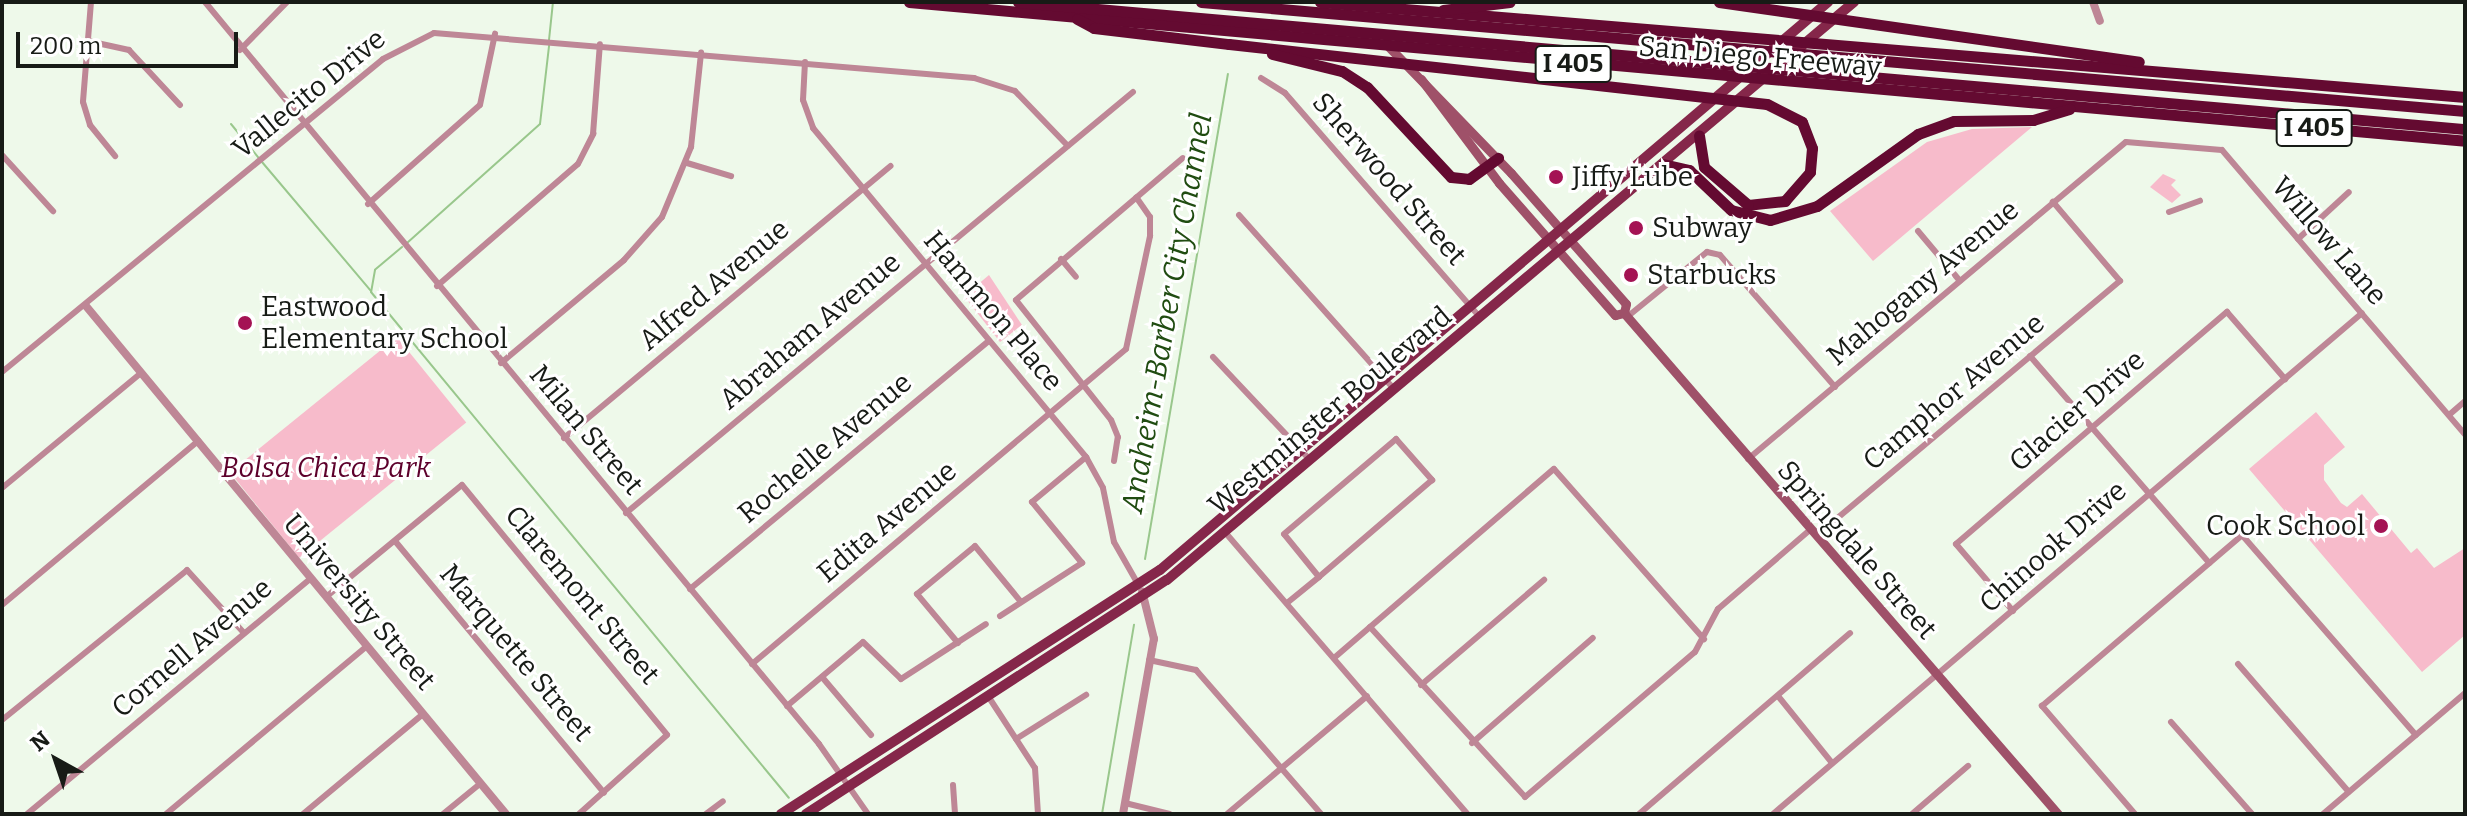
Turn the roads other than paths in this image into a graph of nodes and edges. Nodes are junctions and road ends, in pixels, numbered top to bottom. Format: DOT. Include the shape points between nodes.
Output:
graph roads {
  1 [pos="91,2"];
  2 [pos="205,2"];
  3 [pos="287,2"];
  4 [pos="909,2"];
  5 [pos="1018,2"];
  6 [pos="1201,2"];
  7 [pos="1320,2"];
  8 [pos="1346,2"];
  9 [pos="1510,2"];
  10 [pos="1719,2"];
  11 [pos="1828,2"];
  12 [pos="1854,2"];
  13 [pos="2093,2"];
  14 [pos="1431,13"];
  15 [pos="1069,15"];
  16 [pos="2100,21"];
  17 [pos="495,34"];
  18 [pos="88,41"];
  19 [pos="600,44"];
  20 [pos="1229,44"];
  21 [pos="240,50"];
  22 [pos="701,53"];
  23 [pos="805,62"];
  24 [pos="2238,77"];
  25 [pos="1261,78"];
  26 [pos="1421,79"];
  27 [pos="1133,92"];
  28 [pos="2465,97"];
  29 [pos="180,105"];
  30 [pos="2077,106"];
  31 [pos="2465,111"];
  32 [pos="303,126"];
  33 [pos="2465,129"];
  34 [pos="1699,135"];
  35 [pos="2465,141"];
  36 [pos="2126,142"];
  37 [pos="1068,146"];
  38 [pos="2,155"];
  39 [pos="115,156"];
  40 [pos="1183,158"];
  41 [pos="1498,158"];
  42 [pos="687,163"];
  43 [pos="1663,164"];
  44 [pos="891,166"];
  45 [pos="1486,167"];
  46 [pos="731,176"];
  47 [pos="863,190"];
  48 [pos="2349,192"];
  49 [pos="1136,197"];
  50 [pos="2200,201"];
  51 [pos="2053,202"];
  52 [pos="368,204"];
  53 [pos="53,211"];
  54 [pos="2169,212"];
  55 [pos="1239,215"];
  56 [pos="1557,227"];
  57 [pos="1918,231"];
  58 [pos="1545,235"];
  59 [pos="1568,238"];
  60 [pos="2298,239"];
  61 [pos="1556,247"];
  62 [pos="1061,259"];
  63 [pos="926,264"];
  64 [pos="1076,277"];
  65 [pos="1960,281"];
  66 [pos="437,286"];
  67 [pos="1467,303"];
  68 [pos="86,306"];
  69 [pos="2362,313"];
  70 [pos="1478,315"];
  71 [pos="1626,315"];
  72 [pos="989,341"];
  73 [pos="2030,356"];
  74 [pos="1213,357"];
  75 [pos="501,363"];
  76 [pos="2,372"];
  77 [pos="141,373"];
  78 [pos="1383,376"];
  79 [pos="2285,379"];
  80 [pos="1084,387"];
  81 [pos="1835,387"];
  82 [pos="1393,388"];
  83 [pos="2465,401"];
  84 [pos="1050,414"];
  85 [pos="2449,415"];
  86 [pos="2092,428"];
  87 [pos="2465,435"];
  88 [pos="564,438"];
  89 [pos="198,441"];
  90 [pos="1300,449"];
  91 [pos="1086,457"];
  92 [pos="1309,459"];
  93 [pos="1748,459"];
  94 [pos="1114,461"];
  95 [pos="2,488"];
  96 [pos="2149,494"];
  97 [pos="626,513"];
  98 [pos="1217,522"];
  99 [pos="1225,532"];
  100 [pos="1813,533"];
  101 [pos="395,541"];
  102 [pos="2209,563"];
  103 [pos="1319,577"];
  104 [pos="311,578"];
  105 [pos="1544,580"];
  106 [pos="1138,584"];
  107 [pos="690,589"];
  108 [pos="1145,595"];
  109 [pos="326,597"];
  110 [pos="1021,602"];
  111 [pos="1287,603"];
  112 [pos="2,605"];
  113 [pos="2013,611"];
  114 [pos="1000,616"];
  115 [pos="986,624"];
  116 [pos="1370,627"];
  117 [pos="244,633"];
  118 [pos="1850,633"];
  119 [pos="1593,638"];
  120 [pos="1704,639"];
  121 [pos="958,643"];
  122 [pos="367,646"];
  123 [pos="1334,658"];
  124 [pos="1149,660"];
  125 [pos="752,664"];
  126 [pos="2238,664"];
  127 [pos="1937,675"];
  128 [pos="822,677"];
  129 [pos="1421,685"];
  130 [pos="2465,693"];
  131 [pos="1086,695"];
  132 [pos="988,696"];
  133 [pos="1367,696"];
  134 [pos="1778,696"];
  135 [pos="787,706"];
  136 [pos="423,714"];
  137 [pos="2,720"];
  138 [pos="2171,722"];
  139 [pos="871,735"];
  140 [pos="2416,735"];
  141 [pos="1016,739"];
  142 [pos="1472,743"];
  143 [pos="1832,763"];
  144 [pos="1968,766"];
  145 [pos="1282,768"];
  146 [pos="840,774"];
  147 [pos="481,783"];
  148 [pos="953,785"];
  149 [pos="849,786"];
  150 [pos="2349,792"];
  151 [pos="604,793"];
  152 [pos="723,801"];
  153 [pos="1125,803"];
  154 [pos="27,814"];
  155 [pos="166,814"];
  156 [pos="303,814"];
  157 [pos="443,814"];
  158 [pos="506,814"];
  159 [pos="579,814"];
  160 [pos="706,814"];
  161 [pos="781,814"];
  162 [pos="806,814"];
  163 [pos="868,814"];
  164 [pos="955,814"];
  165 [pos="1038,814"];
  166 [pos="1123,814"];
  167 [pos="1170,814"];
  168 [pos="1227,814"];
  169 [pos="1321,814"];
  170 [pos="1467,814"];
  171 [pos="1639,814"];
  172 [pos="1773,814"];
  173 [pos="1912,814"];
  174 [pos="2058,814"];
  175 [pos="2135,814"];
  176 [pos="2252,814"];
  177 [pos="2323,814"];
  1 -- 18 [label="street"];
  2 -- 21 [label="street, Milan Street"];
  3 -- 21 [label="street"];
  4 -- 15 [label="highway, San Diego Freeway / I 405"];
  5 -- 33 [label="highway"];
  6 -- 31 [label="highway"];
  7 -- 14 [label="highway, San Diego Freeway / I 405"];
  8 -- 26 [label="main road, Springdale Street"];
  9 -- 14 [label="highway"];
  10 -- 24 [label="highway"];
  11 -- 56 [label="main road, Westminster Boulevard"];
  12 -- 34 [label="main road, Westminster Boulevard"];
  13 -- 16 [label="street"];
  14 -- 24 [label="highway, San Diego Freeway / I 405"];
  15 -- 20 [label="highway" via="1094,28"];
  15 -- 30 [label="highway, San Diego Freeway / I 405"];
  17 -- 19 [label="street, Vallecito Drive"];
  17 -- 32 [label="street, Vallecito Drive" via="434,33 402,46"];
  17 -- 52 [label="street" via="480,105"];
  18 -- 29 [label="street" via="129,50"];
  18 -- 39 [label="street" via="83,102 90,125"];
  19 -- 22 [label="street, Vallecito Drive"];
  19 -- 66 [label="street" via="593,134 578,164"];
  20 -- 34 [label="highway" via="1767,104 1802,122 1812,148 1810,172 1785,201 1748,205 1704,167"];
  20 -- 45 [label="highway" via="1351,76 1451,177 1469,179"];
  21 -- 32 [label="street, Milan Street"];
  22 -- 23 [label="street, Vallecito Drive"];
  22 -- 42 [label="street"];
  23 -- 37 [label="street, Vallecito Drive" via="995,83 1031,106"];
  23 -- 47 [label="street, Hammon Place" via="809,120"];
  24 -- 28 [label="highway, San Diego Freeway / I 405"];
  25 -- 67 [label="street, Sherwood Street" via="1285,93"];
  26 -- 41 [label="main road, Springdale Street"];
  26 -- 45 [label="main road, Springdale Street"];
  27 -- 37 [label="street, Abraham Avenue"];
  30 -- 35 [label="highway, San Diego Freeway / I 405"];
  30 -- 43 [label="highway" via="2033,120 1954,121 1918,134 1817,206 1770,220 1731,210 1689,170"];
  32 -- 52 [label="street, Milan Street"];
  32 -- 68 [label="street, Vallecito Drive"];
  34 -- 43 [label="main road, Westminster Boulevard"];
  36 -- 51 [label="street, Mahogany Avenue"];
  36 -- 60 [label="street, Willow Lane" via="2222,150"];
  37 -- 63 [label="street, Abraham Avenue"];
  38 -- 53 [label="street"];
  40 -- 49 [label="street"];
  41 -- 45 [label="highway"];
  41 -- 56 [label="main road, Springdale Street"];
  42 -- 46 [label="street"];
  42 -- 75 [label="street" via="645,238"];
  43 -- 59 [label="main road, Westminster Boulevard"];
  44 -- 47 [label="street, Alfred Avenue"];
  45 -- 58 [label="main road, Springdale Street"];
  47 -- 63 [label="street, Hammon Place"];
  47 -- 88 [label="street, Alfred Avenue"];
  48 -- 60 [label="street"];
  49 -- 62 [label="street"];
  49 -- 80 [label="street, Edita Avenue" via="1150,227 1134,334"];
  50 -- 54 [label="street"];
  51 -- 65 [label="street, Mahogany Avenue"];
  51 -- 73 [label="street, Camphor Avenue" via="2120,281"];
  52 -- 66 [label="street, Milan Street"];
  55 -- 78 [label="street"];
  56 -- 58 [label="main road, Westminster Boulevard"];
  56 -- 59 [label="main road, Springdale Street"];
  57 -- 65 [label="street"];
  58 -- 61 [label="main road, Springdale Street"];
  58 -- 67 [label="main road, Westminster Boulevard"];
  59 -- 61 [label="main road, Westminster Boulevard"];
  59 -- 71 [label="main road, Springdale Street" via="1626,304"];
  60 -- 69 [label="street, Willow Lane"];
  61 -- 70 [label="main road, Westminster Boulevard"];
  61 -- 71 [label="main road, Springdale Street" via="1615,315"];
  62 -- 64 [label="street"];
  62 -- 80 [label="street" via="1016,300"];
  63 -- 72 [label="street, Hammon Place"];
  63 -- 97 [label="street, Abraham Avenue"];
  65 -- 81 [label="street, Mahogany Avenue"];
  66 -- 75 [label="street, Milan Street"];
  67 -- 70 [label="street, Sherwood Street"];
  67 -- 78 [label="main road, Westminster Boulevard"];
  68 -- 76 [label="street, Vallecito Drive"];
  68 -- 77 [label="street, University Street"];
  69 -- 79 [label="street, Chinook Drive"];
  69 -- 85 [label="street, Willow Lane"];
  70 -- 82 [label="main road, Westminster Boulevard"];
  71 -- 81 [label="street" via="1707,252 1720,255"];
  71 -- 93 [label="main road, Springdale Street"];
  72 -- 84 [label="street, Hammon Place"];
  72 -- 107 [label="street, Rochelle Avenue"];
  73 -- 86 [label="street"];
  73 -- 100 [label="street, Camphor Avenue"];
  74 -- 90 [label="street"];
  75 -- 88 [label="street, Milan Street"];
  77 -- 89 [label="street, University Street"];
  77 -- 95 [label="street"];
  78 -- 82 [label="street"];
  78 -- 90 [label="main road, Westminster Boulevard"];
  79 -- 86 [label="street, Glacier Drive" via="2227,312"];
  79 -- 96 [label="street, Chinook Drive"];
  80 -- 84 [label="street, Edita Avenue"];
  80 -- 94 [label="street" via="1114,428"];
  81 -- 93 [label="street, Mahogany Avenue"];
  82 -- 92 [label="main road, Westminster Boulevard"];
  83 -- 85 [label="street"];
  84 -- 91 [label="street, Hammon Place"];
  84 -- 125 [label="street, Edita Avenue"];
  85 -- 87 [label="street, Willow Lane"];
  86 -- 96 [label="street"];
  86 -- 113 [label="street, Glacier Drive" via="1956,544"];
  88 -- 97 [label="street, Milan Street"];
  89 -- 104 [label="street, University Street"];
  89 -- 112 [label="street"];
  90 -- 92 [label="street"];
  90 -- 98 [label="main road, Westminster Boulevard"];
  91 -- 106 [label="street, Hammon Place" via="1103,488 1114,542"];
  91 -- 110 [label="street" via="1032,502 1082,563"];
  92 -- 99 [label="main road, Westminster Boulevard"];
  93 -- 100 [label="main road, Springdale Street"];
  96 -- 102 [label="street"];
  96 -- 113 [label="street, Chinook Drive"];
  97 -- 107 [label="street, Milan Street"];
  98 -- 99 [label="street"];
  98 -- 106 [label="main road, Westminster Boulevard"];
  99 -- 108 [label="main road, Westminster Boulevard"];
  99 -- 111 [label="street"];
  100 -- 120 [label="street, Camphor Avenue" via="1718,609"];
  100 -- 127 [label="main road, Springdale Street"];
  101 -- 109 [label="street"];
  101 -- 151 [label="street, Marquette Street"];
  101 -- 151 [label="street, Claremont Street" via="462,485 667,735"];
  102 -- 140 [label="street" via="2242,535"];
  102 -- 175 [label="street" via="2042,706"];
  103 -- 103 [label="street" via="1432,480 1396,439 1284,534"];
  103 -- 111 [label="street"];
  104 -- 109 [label="street, University Street"];
  104 -- 117 [label="street, Cornell Avenue"];
  105 -- 129 [label="street"];
  106 -- 108 [label="street, Hammon Place"];
  106 -- 146 [label="main road, Westminster Boulevard"];
  107 -- 125 [label="street, Milan Street"];
  108 -- 124 [label="street" via="1154,629"];
  108 -- 132 [label="main road, Westminster Boulevard"];
  109 -- 122 [label="street, University Street"];
  110 -- 114 [label="street"];
  110 -- 121 [label="street" via="975,546 917,594"];
  111 -- 123 [label="street"];
  113 -- 127 [label="street, Chinook Drive"];
  115 -- 121 [label="street"];
  116 -- 120 [label="street" via="1554,469"];
  116 -- 123 [label="street"];
  116 -- 129 [label="street"];
  117 -- 137 [label="street" via="187,570"];
  117 -- 154 [label="street, Cornell Avenue"];
  118 -- 134 [label="street"];
  119 -- 142 [label="street"];
  120 -- 142 [label="street, Camphor Avenue" via="1523,798"];
  121 -- 128 [label="street" via="896,679 863,642"];
  122 -- 136 [label="street, University Street"];
  122 -- 155 [label="street"];
  123 -- 133 [label="street"];
  124 -- 145 [label="street" via="1196,670"];
  124 -- 153 [label="street"];
  125 -- 135 [label="street, Milan Street"];
  126 -- 150 [label="street"];
  127 -- 143 [label="street, Chinook Drive"];
  127 -- 174 [label="main road, Springdale Street"];
  128 -- 135 [label="street"];
  128 -- 139 [label="street"];
  129 -- 142 [label="street"];
  130 -- 140 [label="street"];
  131 -- 141 [label="street"];
  132 -- 141 [label="street"];
  132 -- 149 [label="main road, Westminster Boulevard"];
  133 -- 145 [label="street"];
  133 -- 170 [label="street"];
  134 -- 143 [label="street"];
  134 -- 171 [label="street"];
  135 -- 146 [label="street, Milan Street"];
  136 -- 147 [label="street, University Street"];
  136 -- 156 [label="street"];
  138 -- 176 [label="street"];
  140 -- 150 [label="street"];
  141 -- 165 [label="street" via="1040,781"];
  143 -- 172 [label="street, Chinook Drive"];
  144 -- 173 [label="street"];
  145 -- 168 [label="street"];
  145 -- 169 [label="street"];
  146 -- 149 [label="street, Milan Street"];
  146 -- 161 [label="main road, Westminster Boulevard"];
  147 -- 157 [label="street"];
  147 -- 158 [label="street, University Street"];
  148 -- 164 [label="street"];
  149 -- 162 [label="main road, Westminster Boulevard"];
  149 -- 163 [label="street, Milan Street"];
  150 -- 177 [label="street"];
  151 -- 159 [label="street"];
  152 -- 160 [label="street"];
  153 -- 166 [label="street"];
  153 -- 167 [label="street"];
}
